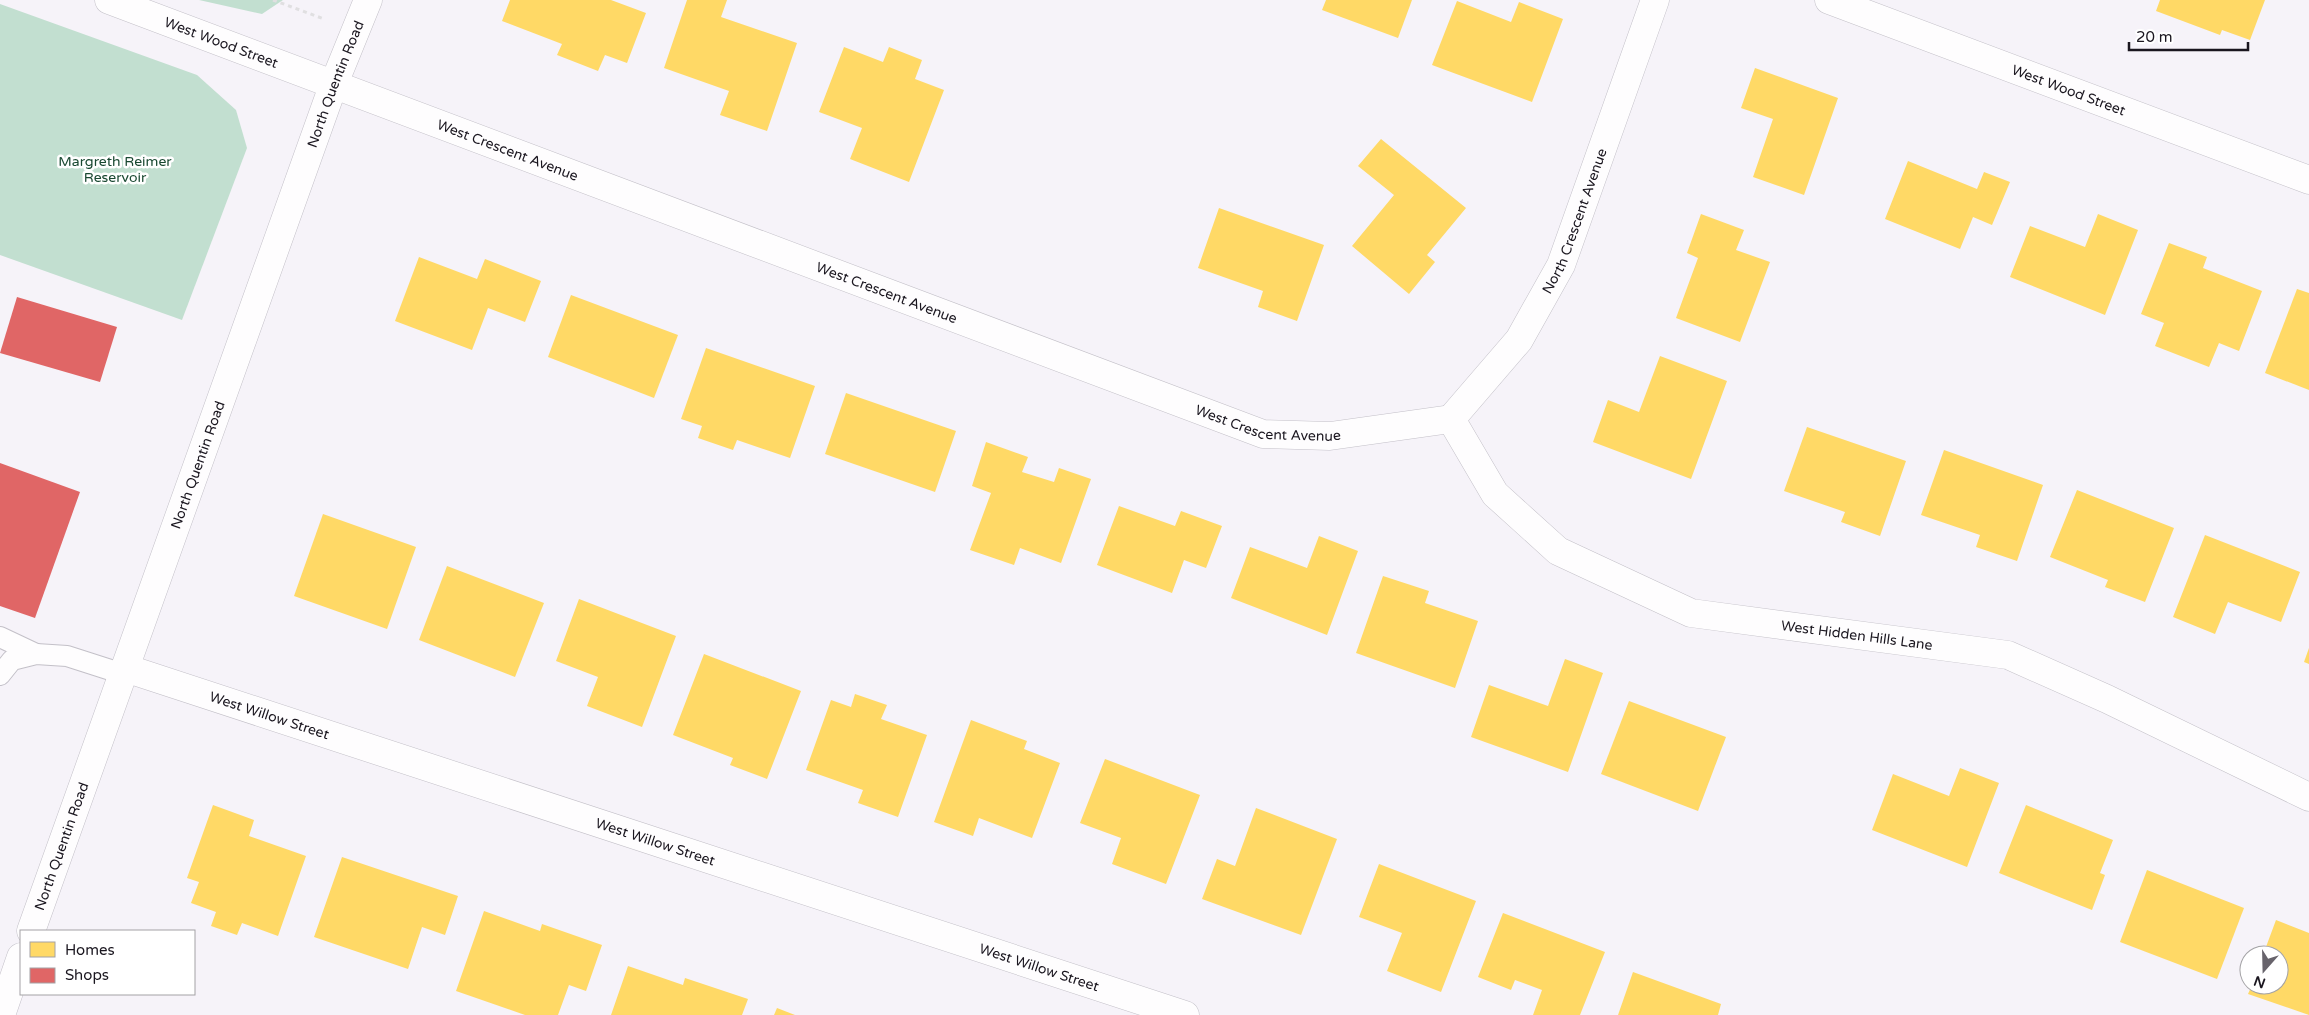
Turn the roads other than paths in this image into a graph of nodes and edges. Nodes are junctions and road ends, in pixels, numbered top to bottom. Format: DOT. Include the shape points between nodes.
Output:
graph roads {
  1 [pos="108,0"];
  2 [pos="368,0"];
  3 [pos="1655,0"];
  4 [pos="1828,0"];
  5 [pos="333,86"];
  6 [pos="2309,180"];
  7 [pos="1451,419"];
  8 [pos="0,637"];
  9 [pos="36,654"];
  10 [pos="124,671"];
  11 [pos="0,675"];
  12 [pos="2309,797"];
  13 [pos="31,930"];
  14 [pos="20,960"];
  15 [pos="1,1015"];
  16 [pos="1186,1015"];
  1 -- 5 [label="street, West Wood Street"];
  2 -- 5 [label="street, North Quentin Road"];
  3 -- 7 [label="street, North Crescent Avenue" via="1561,265 1520,340"];
  4 -- 6 [label="street, West Wood Street"];
  5 -- 7 [label="street, West Crescent Avenue" via="1263,434 1330,436"];
  5 -- 10 [label="street, North Quentin Road"];
  7 -- 12 [label="street, West Hidden Hills Lane" via="1495,494 1558,550 1691,613 2008,655"];
  8 -- 9 [label="lane"];
  9 -- 10 [label="lane" via="67,656"];
  9 -- 11 [label="lane" via="12,660"];
  10 -- 13 [label="street, North Quentin Road"];
  10 -- 16 [label="street, West Willow Street"];
  14 -- 15 [label="street"];
}
